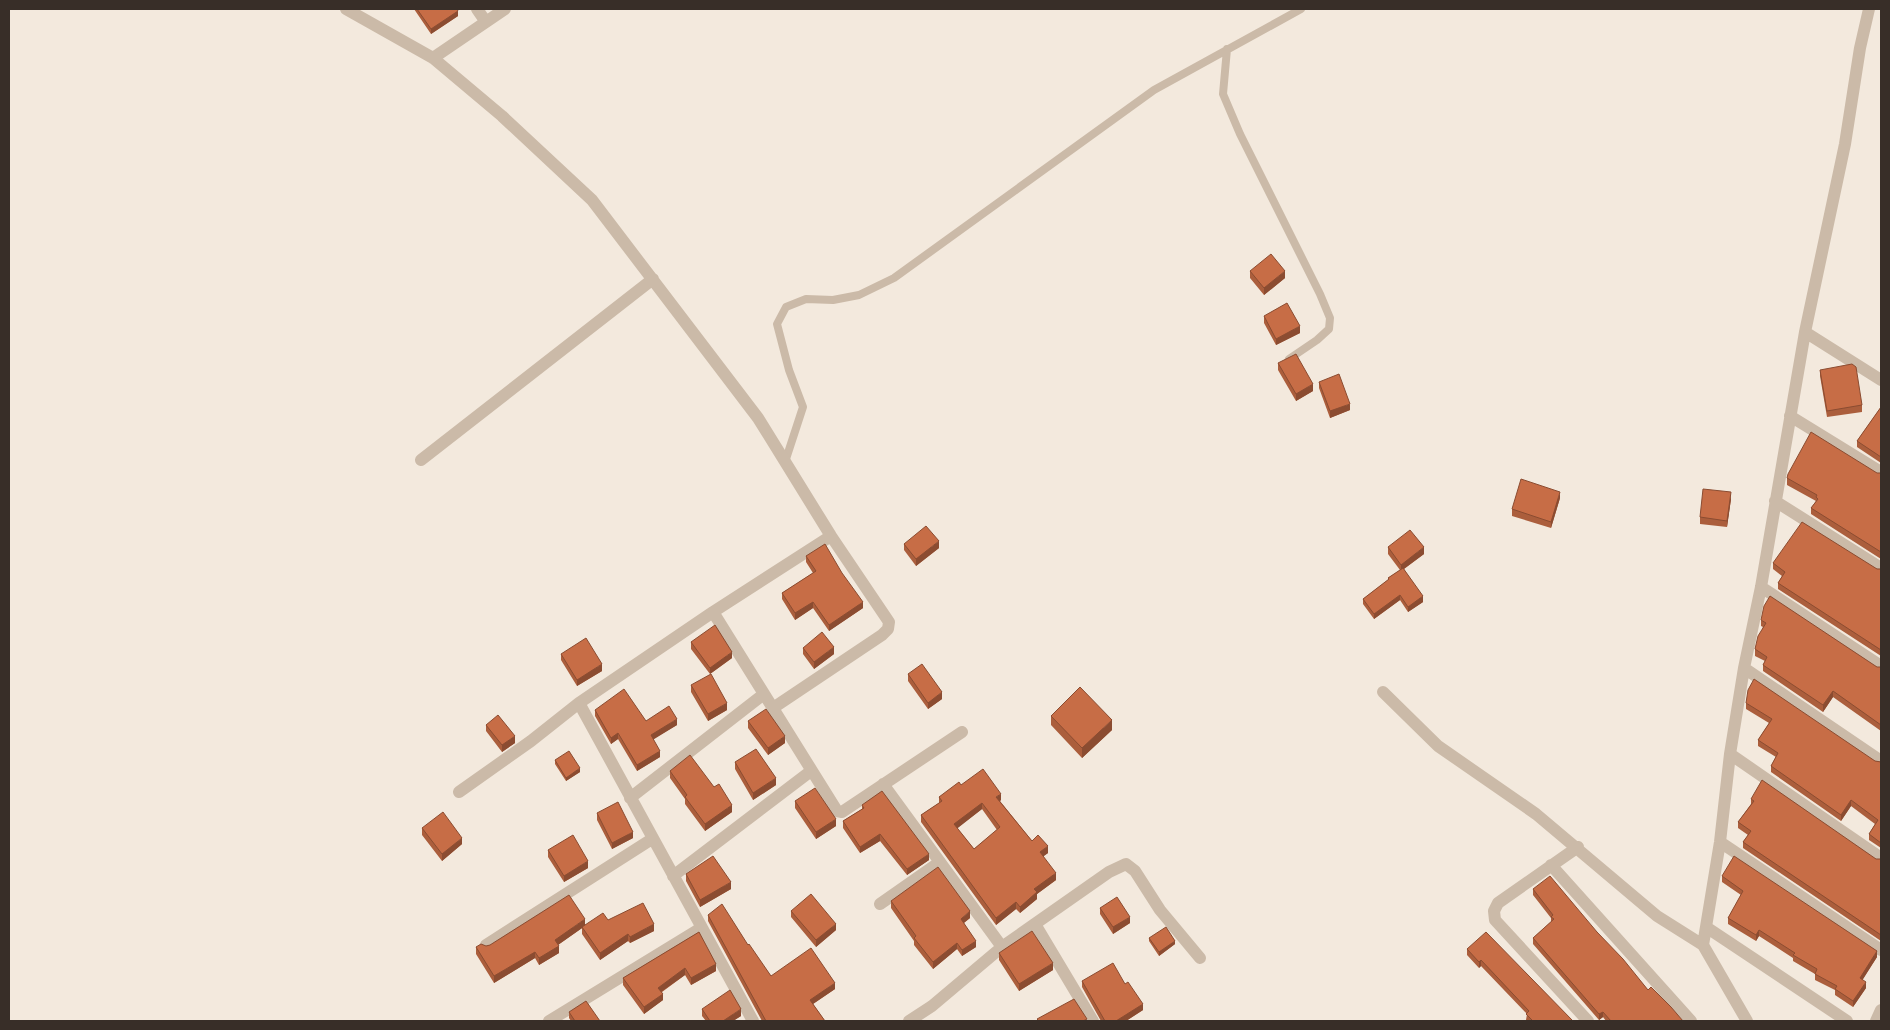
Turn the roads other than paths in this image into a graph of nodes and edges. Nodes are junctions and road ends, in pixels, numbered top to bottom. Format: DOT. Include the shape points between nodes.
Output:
graph roads {
  1 [pos="346,9"];
  2 [pos="477,9"];
  3 [pos="505,9"];
  4 [pos="1301,9"];
  5 [pos="1869,9"];
  6 [pos="486,22"];
  7 [pos="1227,49"];
  8 [pos="433,58"];
  9 [pos="653,279"];
  10 [pos="1806,332"];
  11 [pos="1290,360"];
  12 [pos="1881,380"];
  13 [pos="1790,416"];
  14 [pos="421,460"];
  15 [pos="785,462"];
  16 [pos="1881,472"];
  17 [pos="1775,501"];
  18 [pos="831,536"];
  19 [pos="1881,568"];
  20 [pos="1761,587"];
  21 [pos="713,612"];
  22 [pos="1881,666"];
  23 [pos="1744,668"];
  24 [pos="1384,692"];
  25 [pos="764,694"];
  26 [pos="579,703"];
  27 [pos="773,708"];
  28 [pos="962,732"];
  29 [pos="1730,754"];
  30 [pos="1881,761"];
  31 [pos="811,771"];
  32 [pos="883,784"];
  33 [pos="459,792"];
  34 [pos="630,798"];
  35 [pos="652,839"];
  36 [pos="1720,842"];
  37 [pos="1578,847"];
  38 [pos="1881,858"];
  39 [pos="940,862"];
  40 [pos="1551,865"];
  41 [pos="673,876"];
  42 [pos="880,904"];
  43 [pos="1035,924"];
  44 [pos="1706,927"];
  45 [pos="700,928"];
  46 [pos="486,945"];
  47 [pos="1703,945"];
  48 [pos="1002,946"];
  49 [pos="1881,950"];
  50 [pos="1200,958"];
  51 [pos="1881,1010"];
  52 [pos="549,1021"];
  53 [pos="753,1021"];
  54 [pos="909,1021"];
  55 [pos="1093,1021"];
  56 [pos="1588,1021"];
  57 [pos="1691,1021"];
  58 [pos="1747,1021"];
  59 [pos="1847,1021"];
  60 [pos="1876,1021"];
  1 -- 8 [label="street"];
  2 -- 6 [label="street"];
  3 -- 6 [label="street"];
  4 -- 7 [label="lane"];
  5 -- 10 [label="street"];
  6 -- 8 [label="street"];
  7 -- 11 [label="lane" via="1223,94 1330,318 1329,329"];
  7 -- 15 [label="lane" via="1154,90 894,278 859,295 833,300 806,299 786,307 777,324 803,407"];
  8 -- 9 [label="street" via="502,116 592,200"];
  9 -- 14 [label="street"];
  9 -- 15 [label="street" via="758,418"];
  10 -- 12 [label="street"];
  10 -- 13 [label="street"];
  13 -- 16 [label="street"];
  13 -- 17 [label="street"];
  15 -- 18 [label="street"];
  17 -- 19 [label="street"];
  17 -- 20 [label="street"];
  18 -- 21 [label="street"];
  18 -- 27 [label="street" via="889,622 888,630"];
  20 -- 22 [label="street"];
  20 -- 23 [label="street"];
  21 -- 25 [label="street"];
  21 -- 26 [label="street"];
  23 -- 29 [label="street"];
  23 -- 30 [label="street"];
  24 -- 37 [label="street" via="1438,746"];
  25 -- 27 [label="street"];
  25 -- 34 [label="street"];
  26 -- 33 [label="street"];
  26 -- 34 [label="street"];
  27 -- 31 [label="street"];
  28 -- 32 [label="street"];
  29 -- 36 [label="street"];
  29 -- 38 [label="street"];
  31 -- 32 [label="street" via="837,812 842,812"];
  31 -- 41 [label="street"];
  32 -- 39 [label="street"];
  34 -- 35 [label="street"];
  35 -- 41 [label="street"];
  35 -- 46 [label="street"];
  36 -- 44 [label="street"];
  36 -- 49 [label="street"];
  37 -- 40 [label="street"];
  37 -- 47 [label="street" via="1657,916"];
  39 -- 42 [label="street"];
  39 -- 48 [label="street"];
  40 -- 56 [label="street" via="1498,903 1494,911 1495,920"];
  40 -- 57 [label="street"];
  41 -- 45 [label="street"];
  43 -- 48 [label="street"];
  43 -- 50 [label="street" via="1109,872 1126,864 1135,871 1160,910"];
  43 -- 55 [label="street"];
  44 -- 47 [label="street"];
  44 -- 59 [label="street"];
  45 -- 52 [label="street"];
  45 -- 53 [label="street"];
  47 -- 58 [label="street"];
  48 -- 54 [label="street" via="932,1006"];
  51 -- 60 [label="street"];
}
